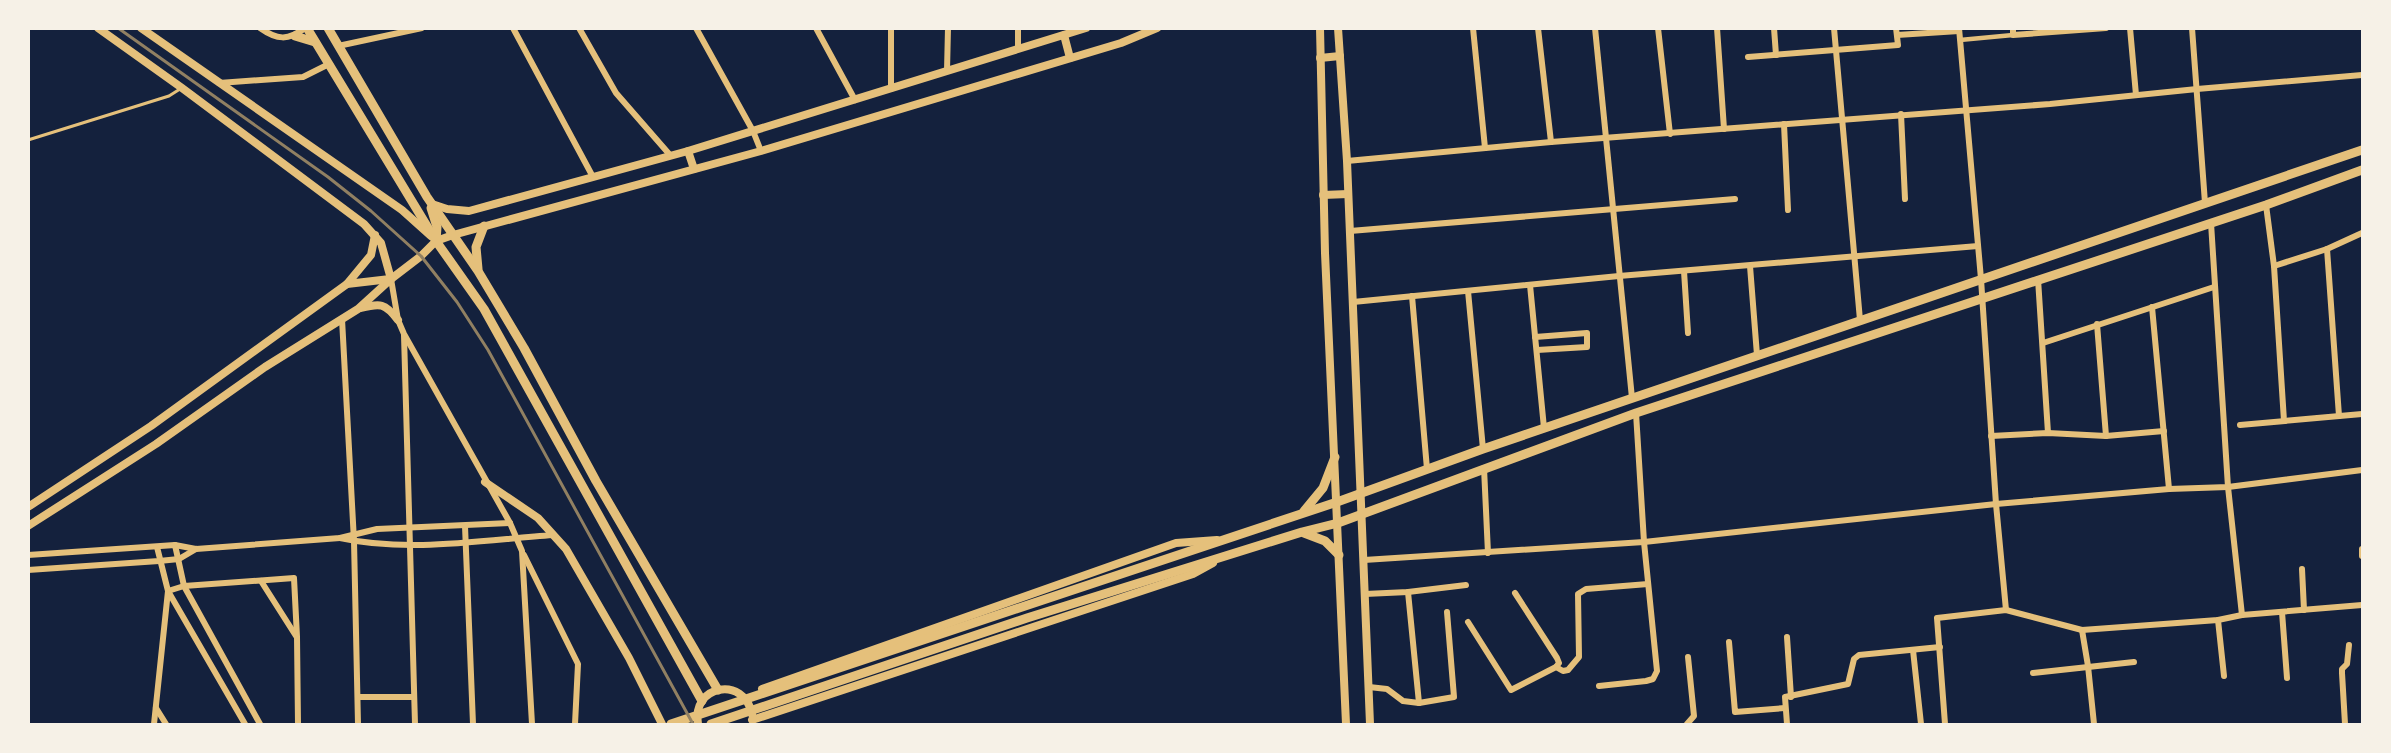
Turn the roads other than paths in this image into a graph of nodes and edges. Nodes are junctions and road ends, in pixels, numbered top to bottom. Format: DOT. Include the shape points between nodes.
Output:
graph roads {
  1 [pos="98,28"];
  2 [pos="141,28"];
  3 [pos="260,28"];
  4 [pos="306,28"];
  5 [pos="328,28"];
  6 [pos="422,28"];
  7 [pos="513,28"];
  8 [pos="579,28"];
  9 [pos="696,28"];
  10 [pos="816,28"];
  11 [pos="822,28"];
  12 [pos="891,28"];
  13 [pos="948,28"];
  14 [pos="1018,28"];
  15 [pos="1086,28"];
  16 [pos="1157,28"];
  17 [pos="1320,28"];
  18 [pos="1338,28"];
  19 [pos="1473,28"];
  20 [pos="1538,28"];
  21 [pos="1595,28"];
  22 [pos="1658,28"];
  23 [pos="1717,28"];
  24 [pos="1774,28"];
  25 [pos="1834,28"];
  26 [pos="2106,28"];
  27 [pos="2130,28"];
  28 [pos="2192,28"];
  29 [pos="1959,30"];
  30 [pos="2073,30"];
  31 [pos="1896,32"];
  32 [pos="2013,32"];
  33 [pos="1064,35"];
  34 [pos="295,36"];
  35 [pos="822,39"];
  36 [pos="1960,40"];
  37 [pos="315,42"];
  38 [pos="338,46"];
  39 [pos="1018,49"];
  40 [pos="1836,51"];
  41 [pos="1776,55"];
  42 [pos="1340,57"];
  43 [pos="1748,57"];
  44 [pos="1070,58"];
  45 [pos="1320,58"];
  46 [pos="329,64"];
  47 [pos="948,71"];
  48 [pos="2362,75"];
  49 [pos="217,83"];
  50 [pos="182,88"];
  51 [pos="2197,88"];
  52 [pos="363,89"];
  53 [pos="891,89"];
  54 [pos="2136,95"];
  55 [pos="855,100"];
  56 [pos="1965,110"];
  57 [pos="1901,114"];
  58 [pos="1841,120"];
  59 [pos="1784,124"];
  60 [pos="1724,129"];
  61 [pos="753,131"];
  62 [pos="1670,134"];
  63 [pos="1607,137"];
  64 [pos="28,140"];
  65 [pos="1551,142"];
  66 [pos="1485,148"];
  67 [pos="2362,150"];
  68 [pos="687,151"];
  69 [pos="761,151"];
  70 [pos="670,155"];
  71 [pos="1347,161"];
  72 [pos="694,169"];
  73 [pos="2362,170"];
  74 [pos="593,177"];
  75 [pos="1348,194"];
  76 [pos="1323,195"];
  77 [pos="1735,198"];
  78 [pos="1905,199"];
  79 [pos="429,200"];
  80 [pos="2205,203"];
  81 [pos="2266,205"];
  82 [pos="1613,208"];
  83 [pos="1788,210"];
  84 [pos="2211,223"];
  85 [pos="484,226"];
  86 [pos="1350,231"];
  87 [pos="2362,233"];
  88 [pos="375,235"];
  89 [pos="453,235"];
  90 [pos="436,241"];
  91 [pos="1978,246"];
  92 [pos="2327,249"];
  93 [pos="1855,257"];
  94 [pos="1750,266"];
  95 [pos="2274,266"];
  96 [pos="478,271"];
  97 [pos="1684,271"];
  98 [pos="1619,276"];
  99 [pos="391,279"];
  100 [pos="1981,279"];
  101 [pos="2038,279"];
  102 [pos="347,284"];
  103 [pos="1530,285"];
  104 [pos="2214,287"];
  105 [pos="1468,291"];
  106 [pos="1412,296"];
  107 [pos="1982,297"];
  108 [pos="1353,302"];
  109 [pos="2152,307"];
  110 [pos="357,309"];
  111 [pos="342,319"];
  112 [pos="399,320"];
  113 [pos="1860,320"];
  114 [pos="2097,324"];
  115 [pos="1688,333"];
  116 [pos="404,334"];
  117 [pos="1535,337"];
  118 [pos="2043,342"];
  119 [pos="1537,350"];
  120 [pos="1757,355"];
  121 [pos="1632,398"];
  122 [pos="542,412"];
  123 [pos="1636,413"];
  124 [pos="2362,414"];
  125 [pos="2339,416"];
  126 [pos="2284,421"];
  127 [pos="2240,425"];
  128 [pos="567,426"];
  129 [pos="1544,428"];
  130 [pos="2164,431"];
  131 [pos="2048,433"];
  132 [pos="1991,436"];
  133 [pos="2106,436"];
  134 [pos="1483,448"];
  135 [pos="1335,457"];
  136 [pos="1484,467"];
  137 [pos="1426,469"];
  138 [pos="2362,470"];
  139 [pos="485,482"];
  140 [pos="2228,487"];
  141 [pos="2169,489"];
  142 [pos="1361,493"];
  143 [pos="1337,502"];
  144 [pos="1996,504"];
  145 [pos="28,507"];
  146 [pos="1302,513"];
  147 [pos="1362,514"];
  148 [pos="510,523"];
  149 [pos="1338,523"];
  150 [pos="499,524"];
  151 [pos="28,526"];
  152 [pos="465,526"];
  153 [pos="410,528"];
  154 [pos="1302,532"];
  155 [pos="553,535"];
  156 [pos="354,537"];
  157 [pos="517,537"];
  158 [pos="500,539"];
  159 [pos="1224,539"];
  160 [pos="466,542"];
  161 [pos="1644,542"];
  162 [pos="410,544"];
  163 [pos="176,545"];
  164 [pos="157,547"];
  165 [pos="196,549"];
  166 [pos="2362,549"];
  167 [pos="522,551"];
  168 [pos="1488,553"];
  169 [pos="28,555"];
  170 [pos="1339,555"];
  171 [pos="1227,556"];
  172 [pos="2362,556"];
  173 [pos="179,559"];
  174 [pos="1364,560"];
  175 [pos="159,561"];
  176 [pos="2302,569"];
  177 [pos="28,570"];
  178 [pos="261,581"];
  179 [pos="1648,584"];
  180 [pos="1466,585"];
  181 [pos="184,586"];
  182 [pos="168,591"];
  183 [pos="1408,592"];
  184 [pos="1515,593"];
  185 [pos="1365,594"];
  186 [pos="2362,605"];
  187 [pos="2006,610"];
  188 [pos="2304,610"];
  189 [pos="1447,612"];
  190 [pos="2282,612"];
  191 [pos="2242,615"];
  192 [pos="2218,620"];
  193 [pos="949,622"];
  194 [pos="1468,622"];
  195 [pos="2082,630"];
  196 [pos="297,637"];
  197 [pos="1787,637"];
  198 [pos="1729,642"];
  199 [pos="2349,645"];
  200 [pos="1940,647"];
  201 [pos="1913,650"];
  202 [pos="958,652"];
  203 [pos="1688,657"];
  204 [pos="2134,662"];
  205 [pos="2088,666"];
  206 [pos="1556,667"];
  207 [pos="2033,673"];
  208 [pos="2224,676"];
  209 [pos="234,677"];
  210 [pos="2287,678"];
  211 [pos="221,683"];
  212 [pos="776,684"];
  213 [pos="1599,686"];
  214 [pos="1369,687"];
  215 [pos="718,690"];
  216 [pos="743,696"];
  217 [pos="358,697"];
  218 [pos="414,697"];
  219 [pos="1791,697"];
  220 [pos="702,701"];
  221 [pos="1419,703"];
  222 [pos="156,708"];
  223 [pos="1785,708"];
  224 [pos="786,709"];
  225 [pos="698,712"];
  226 [pos="752,722"];
  227 [pos="154,724"];
  228 [pos="166,724"];
  229 [pos="245,724"];
  230 [pos="260,724"];
  231 [pos="298,724"];
  232 [pos="358,724"];
  233 [pos="415,724"];
  234 [pos="473,724"];
  235 [pos="532,724"];
  236 [pos="575,724"];
  237 [pos="662,724"];
  238 [pos="698,724"];
  239 [pos="711,724"];
  240 [pos="1346,724"];
  241 [pos="1370,724"];
  242 [pos="1686,724"];
  243 [pos="1787,724"];
  244 [pos="1921,724"];
  245 [pos="1945,724"];
  246 [pos="2094,724"];
  247 [pos="2345,724"];
  1 -- 50 [label="main road"];
  2 -- 49 [label="main road"];
  3 -- 34 [label="street" via="279,39"];
  4 -- 34 [label="street"];
  4 -- 37 [label="main road"];
  5 -- 38 [label="main road"];
  6 -- 38 [label="street"];
  7 -- 74 [label="street"];
  8 -- 70 [label="street" via="616,93"];
  9 -- 61 [label="street"];
  10 -- 35 [label="street"];
  11 -- 35 [label="street"];
  12 -- 53 [label="street"];
  13 -- 47 [label="street"];
  14 -- 39 [label="street"];
  15 -- 33 [label="street"];
  16 -- 44 [label="street"];
  17 -- 45 [label="street"];
  18 -- 42 [label="street"];
  19 -- 66 [label="street"];
  20 -- 65 [label="street"];
  21 -- 63 [label="street"];
  22 -- 62 [label="street"];
  23 -- 60 [label="street"];
  24 -- 41 [label="street"];
  25 -- 40 [label="street"];
  26 -- 30 [label="street"];
  27 -- 54 [label="street"];
  28 -- 51 [label="street"];
  29 -- 31 [label="street"];
  29 -- 36 [label="street"];
  30 -- 32 [label="street"];
  31 -- 40 [label="street" via="1898,45"];
  32 -- 36 [label="street"];
  33 -- 39 [label="street"];
  33 -- 44 [label="street"];
  34 -- 37 [label="main road"];
  35 -- 55 [label="street"];
  36 -- 56 [label="street"];
  37 -- 46 [label="main road"];
  38 -- 52 [label="main road"];
  39 -- 47 [label="street"];
  40 -- 41 [label="street"];
  40 -- 58 [label="street"];
  41 -- 43 [label="street"];
  42 -- 45 [label="street"];
  42 -- 71 [label="street"];
  44 -- 69 [label="street"];
  45 -- 76 [label="street"];
  46 -- 49 [label="street" via="303,77"];
  46 -- 52 [label="main road" via="344,66"];
  46 -- 90 [label="main road"];
  47 -- 53 [label="street"];
  48 -- 51 [label="street"];
  49 -- 90 [label="main road" via="402,210"];
  50 -- 64 [label="lane" via="169,96"];
  50 -- 88 [label="main road"];
  51 -- 54 [label="street"];
  51 -- 80 [label="street"];
  52 -- 79 [label="main road"];
  53 -- 55 [label="street"];
  54 -- 56 [label="street"];
  55 -- 61 [label="street"];
  56 -- 57 [label="street"];
  56 -- 91 [label="street"];
  57 -- 58 [label="street"];
  57 -- 78 [label="street"];
  58 -- 59 [label="street"];
  58 -- 93 [label="street"];
  59 -- 60 [label="street"];
  59 -- 83 [label="street"];
  60 -- 62 [label="street"];
  61 -- 68 [label="street"];
  61 -- 69 [label="street"];
  62 -- 63 [label="street"];
  63 -- 65 [label="street"];
  63 -- 82 [label="street"];
  65 -- 66 [label="street"];
  66 -- 71 [label="street"];
  67 -- 80 [label="main road"];
  68 -- 70 [label="street"];
  68 -- 72 [label="street"];
  69 -- 72 [label="street"];
  70 -- 74 [label="street"];
  71 -- 75 [label="street"];
  72 -- 85 [label="street"];
  73 -- 81 [label="main road"];
  74 -- 79 [label="street" via="469,211 447,209"];
  75 -- 76 [label="street"];
  75 -- 86 [label="street"];
  76 -- 135 [label="street"];
  77 -- 82 [label="street"];
  79 -- 89 [label="main road"];
  79 -- 90 [label="main road"];
  80 -- 100 [label="main road"];
  81 -- 84 [label="main road"];
  81 -- 95 [label="street"];
  82 -- 86 [label="street"];
  82 -- 98 [label="street"];
  84 -- 101 [label="main road"];
  84 -- 104 [label="street"];
  85 -- 89 [label="street"];
  85 -- 96 [label="main road" via="476,247"];
  86 -- 108 [label="street"];
  87 -- 92 [label="street"];
  88 -- 99 [label="main road"];
  88 -- 102 [label="main road" via="371,255"];
  89 -- 90 [label="main road"];
  89 -- 96 [label="main road"];
  90 -- 99 [label="main road"];
  90 -- 122 [label="main road" via="484,309"];
  91 -- 93 [label="street"];
  91 -- 100 [label="street"];
  92 -- 95 [label="street"];
  92 -- 125 [label="street"];
  93 -- 94 [label="street"];
  93 -- 113 [label="street"];
  94 -- 97 [label="street"];
  94 -- 120 [label="street"];
  95 -- 126 [label="street"];
  96 -- 128 [label="main road"];
  97 -- 98 [label="street"];
  97 -- 115 [label="street"];
  98 -- 103 [label="street"];
  98 -- 121 [label="street"];
  99 -- 102 [label="main road"];
  99 -- 110 [label="main road"];
  99 -- 112 [label="street"];
  100 -- 107 [label="street"];
  100 -- 113 [label="main road"];
  101 -- 107 [label="main road"];
  101 -- 118 [label="street"];
  102 -- 145 [label="main road" via="151,426"];
  103 -- 105 [label="street"];
  103 -- 117 [label="street"];
  104 -- 109 [label="street"];
  104 -- 140 [label="street"];
  105 -- 106 [label="street"];
  105 -- 134 [label="street"];
  106 -- 108 [label="street"];
  106 -- 137 [label="street"];
  107 -- 123 [label="main road"];
  107 -- 132 [label="street"];
  108 -- 142 [label="street"];
  109 -- 114 [label="street"];
  109 -- 130 [label="street"];
  110 -- 111 [label="main road"];
  110 -- 112 [label="main road" via="385,306"];
  111 -- 151 [label="main road"];
  111 -- 156 [label="street"];
  112 -- 116 [label="street"];
  113 -- 120 [label="main road"];
  114 -- 118 [label="street"];
  114 -- 133 [label="street"];
  116 -- 139 [label="street"];
  116 -- 153 [label="street"];
  117 -- 119 [label="street"];
  117 -- 119 [label="street" via="1587,333 1587,347"];
  118 -- 131 [label="street"];
  119 -- 129 [label="street"];
  120 -- 121 [label="main road"];
  121 -- 129 [label="main road"];
  122 -- 128 [label="main road" via="556,425"];
  122 -- 220 [label="main road"];
  123 -- 136 [label="main road"];
  123 -- 161 [label="street"];
  124 -- 125 [label="street"];
  125 -- 126 [label="street"];
  126 -- 127 [label="street"];
  128 -- 215 [label="main road"];
  129 -- 134 [label="main road"];
  130 -- 133 [label="street"];
  130 -- 141 [label="street"];
  131 -- 132 [label="street"];
  131 -- 133 [label="street"];
  132 -- 144 [label="street"];
  134 -- 137 [label="main road"];
  135 -- 143 [label="street"];
  135 -- 146 [label="main road" via="1323,488"];
  136 -- 147 [label="main road"];
  136 -- 168 [label="street"];
  137 -- 142 [label="main road"];
  138 -- 140 [label="street"];
  139 -- 148 [label="street"];
  139 -- 155 [label="street" via="538,518"];
  140 -- 141 [label="street"];
  140 -- 191 [label="street"];
  141 -- 144 [label="street"];
  142 -- 143 [label="main road"];
  142 -- 147 [label="street"];
  143 -- 146 [label="main road"];
  143 -- 149 [label="street"];
  144 -- 161 [label="street"];
  144 -- 187 [label="street"];
  146 -- 159 [label="main road"];
  147 -- 149 [label="main road"];
  147 -- 174 [label="street"];
  148 -- 150 [label="street"];
  148 -- 157 [label="street"];
  149 -- 154 [label="main road"];
  149 -- 170 [label="street"];
  150 -- 152 [label="street"];
  150 -- 158 [label="street"];
  152 -- 153 [label="street"];
  152 -- 160 [label="street"];
  153 -- 156 [label="street" via="377,529"];
  153 -- 162 [label="street"];
  154 -- 170 [label="main road" via="1325,541"];
  154 -- 171 [label="main road"];
  155 -- 157 [label="street"];
  155 -- 237 [label="street" via="566,549"];
  156 -- 162 [label="street" via="379,545"];
  156 -- 165 [label="street"];
  156 -- 217 [label="street"];
  157 -- 158 [label="street"];
  157 -- 167 [label="street"];
  158 -- 160 [label="street"];
  159 -- 193 [label="street" via="1176,543"];
  159 -- 237 [label="main road"];
  160 -- 162 [label="street"];
  160 -- 234 [label="street"];
  161 -- 168 [label="street"];
  161 -- 179 [label="street"];
  162 -- 218 [label="street"];
  163 -- 164 [label="street"];
  163 -- 165 [label="street"];
  163 -- 173 [label="street"];
  164 -- 169 [label="street"];
  164 -- 175 [label="street"];
  165 -- 173 [label="street"];
  166 -- 172 [label="street"];
  167 -- 235 [label="street"];
  167 -- 236 [label="street" via="578,664"];
  168 -- 174 [label="street"];
  170 -- 240 [label="street"];
  171 -- 202 [label="street" via="1193,574"];
  171 -- 239 [label="main road"];
  173 -- 175 [label="street"];
  173 -- 181 [label="street"];
  174 -- 185 [label="street"];
  175 -- 177 [label="street"];
  175 -- 182 [label="street"];
  176 -- 188 [label="street"];
  178 -- 181 [label="street"];
  178 -- 196 [label="street"];
  178 -- 196 [label="street" via="294,578"];
  179 -- 206 [label="street" via="1586,589 1578,594 1579,657 1568,670 1563,672"];
  179 -- 213 [label="street" via="1657,671 1653,679 1646,681"];
  180 -- 183 [label="street"];
  181 -- 182 [label="street"];
  181 -- 209 [label="street"];
  182 -- 211 [label="street"];
  182 -- 222 [label="street"];
  183 -- 185 [label="street"];
  183 -- 221 [label="street"];
  184 -- 206 [label="street" via="1557,658"];
  185 -- 214 [label="street"];
  186 -- 188 [label="street"];
  187 -- 195 [label="street"];
  187 -- 200 [label="street" via="1937,618"];
  188 -- 190 [label="street"];
  189 -- 221 [label="street" via="1454,697"];
  190 -- 191 [label="street"];
  190 -- 210 [label="street"];
  191 -- 192 [label="street"];
  192 -- 195 [label="street"];
  192 -- 208 [label="street"];
  193 -- 202 [label="street" via="960,635"];
  193 -- 212 [label="street"];
  194 -- 206 [label="street" via="1511,690"];
  195 -- 205 [label="street"];
  196 -- 231 [label="street"];
  197 -- 219 [label="street"];
  198 -- 223 [label="street" via="1735,712"];
  199 -- 247 [label="street" via="2348,664 2342,669"];
  200 -- 201 [label="street"];
  200 -- 245 [label="street"];
  201 -- 219 [label="street" via="1859,655 1854,659 1848,684"];
  201 -- 244 [label="street"];
  202 -- 224 [label="street"];
  203 -- 242 [label="street" via="1694,716"];
  204 -- 205 [label="street"];
  205 -- 207 [label="street"];
  205 -- 246 [label="street"];
  209 -- 211 [label="street"];
  209 -- 230 [label="street"];
  211 -- 229 [label="street"];
  212 -- 216 [label="street"];
  212 -- 224 [label="street" via="775,696"];
  214 -- 221 [label="street" via="1387,689 1403,701"];
  214 -- 241 [label="street"];
  215 -- 216 [label="street" via="731,690"];
  215 -- 220 [label="street"];
  216 -- 226 [label="street" via="752,711"];
  217 -- 218 [label="street"];
  217 -- 232 [label="street"];
  218 -- 233 [label="street"];
  219 -- 223 [label="street" via="1785,697"];
  220 -- 225 [label="street"];
  222 -- 227 [label="street"];
  222 -- 228 [label="street"];
  223 -- 243 [label="street"];
  224 -- 226 [label="street"];
  225 -- 237 [label="street"];
  225 -- 238 [label="street"];
}
